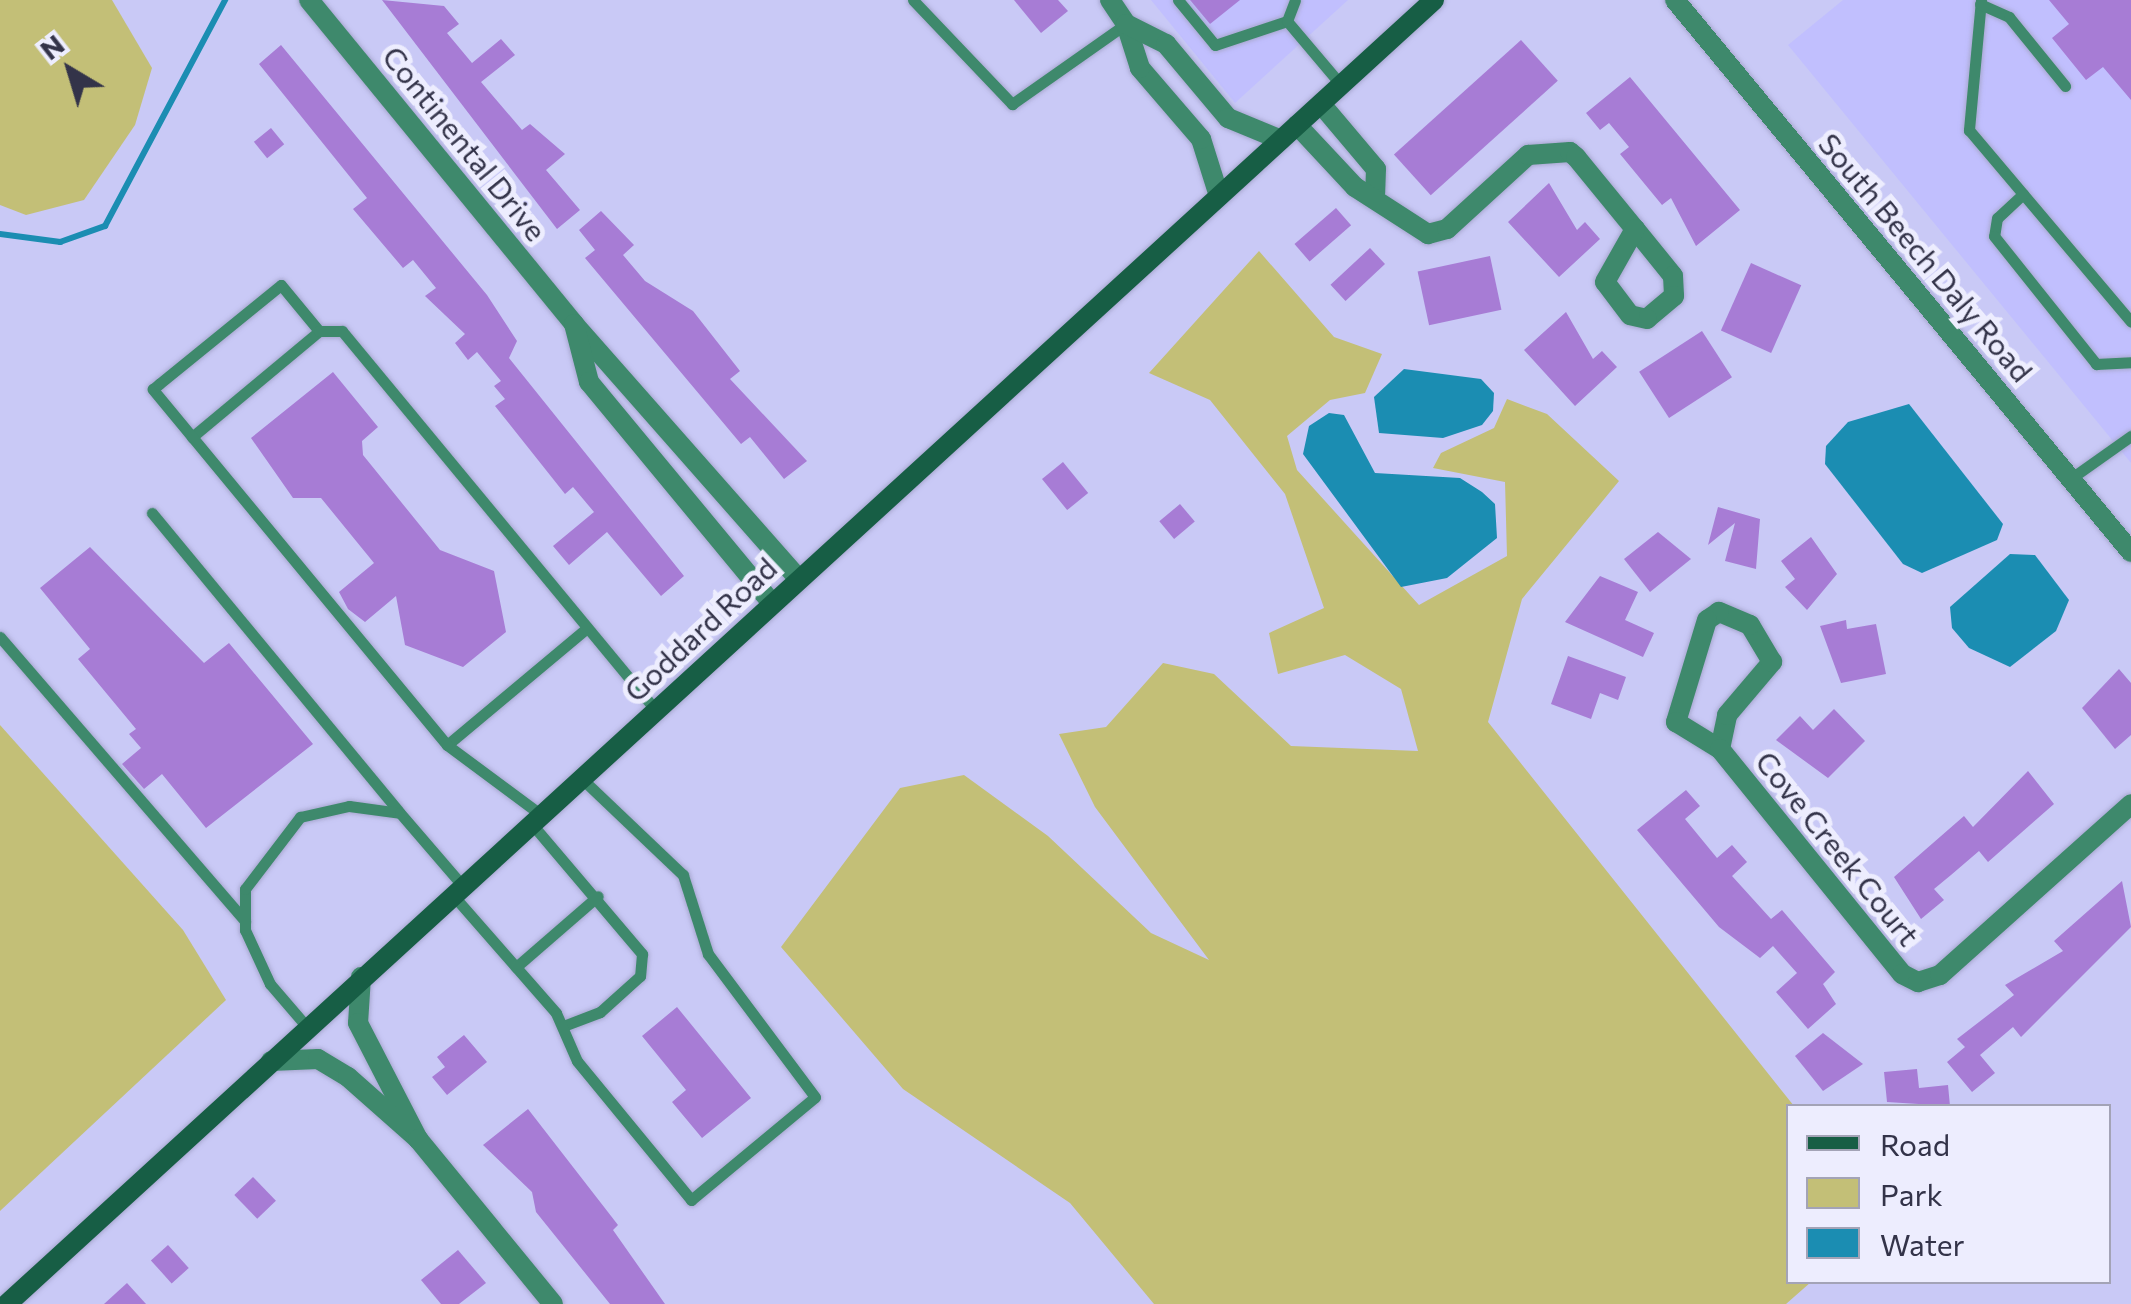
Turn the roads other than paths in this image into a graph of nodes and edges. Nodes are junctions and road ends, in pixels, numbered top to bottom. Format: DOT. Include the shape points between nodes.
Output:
graph roads {
  1 [pos="309,0"];
  2 [pos="913,0"];
  3 [pos="1110,0"];
  4 [pos="1178,0"];
  5 [pos="1295,0"];
  6 [pos="1434,0"];
  7 [pos="1676,0"];
  8 [pos="1981,2"];
  9 [pos="1287,21"];
  10 [pos="1126,24"];
  11 [pos="1342,84"];
  12 [pos="2065,86"];
  13 [pos="1321,104"];
  14 [pos="1298,125"];
  15 [pos="1280,140"];
  16 [pos="1375,193"];
  17 [pos="2023,194"];
  18 [pos="1219,196"];
  19 [pos="1634,229"];
  20 [pos="2131,322"];
  21 [pos="574,324"];
  22 [pos="319,331"];
  23 [pos="2131,362"];
  24 [pos="2131,436"];
  25 [pos="192,438"];
  26 [pos="2070,479"];
  27 [pos="152,513"];
  28 [pos="2131,552"];
  29 [pos="799,579"];
  30 [pos="772,603"];
  31 [pos="587,628"];
  32 [pos="0,637"];
  33 [pos="656,710"];
  34 [pos="448,744"];
  35 [pos="1720,750"];
  36 [pos="580,778"];
  37 [pos="2131,804"];
  38 [pos="400,814"];
  39 [pos="535,818"];
  40 [pos="457,890"];
  41 [pos="598,896"];
  42 [pos="245,921"];
  43 [pos="516,967"];
  44 [pos="361,977"];
  45 [pos="564,1026"];
  46 [pos="307,1027"];
  47 [pos="271,1060"];
  48 [pos="418,1139"];
  49 [pos="8,1304"];
  50 [pos="553,1304"];
  1 -- 21 [label="street, Continental Drive"];
  2 -- 10 [label="lane" via="1012,104"];
  3 -- 10 [label="street"];
  4 -- 9 [label="lane" via="1215,45"];
  5 -- 9 [label="lane"];
  6 -- 11 [label="main road, Goddard Road"];
  7 -- 26 [label="street, South Beech Daly Road"];
  8 -- 12 [label="lane" via="2009,17"];
  8 -- 17 [label="lane" via="1969,130"];
  9 -- 11 [label="lane"];
  10 -- 15 [label="street" via="1166,44 1228,118"];
  10 -- 18 [label="street" via="1140,68 1201,139"];
  11 -- 13 [label="main road, Goddard Road"];
  13 -- 14 [label="main road, Goddard Road"];
  13 -- 16 [label="street" via="1376,169"];
  14 -- 15 [label="main road, Goddard Road"];
  14 -- 16 [label="street" via="1355,187"];
  15 -- 18 [label="main road, Goddard Road"];
  16 -- 19 [label="street" via="1417,230 1438,234 1528,155 1552,146 1576,157"];
  17 -- 20 [label="lane"];
  17 -- 23 [label="lane" via="1994,236 2096,364"];
  18 -- 29 [label="main road, Goddard Road"];
  21 -- 29 [label="street, Continental Drive"];
  21 -- 30 [label="street, Continental Drive" via="589,382"];
  22 -- 25 [label="lane"];
  22 -- 25 [label="lane" via="281,286 158,384 153,390"];
  22 -- 31 [label="lane" via="342,331"];
  24 -- 26 [label="lane"];
  25 -- 34 [label="lane"];
  26 -- 28 [label="street, South Beech Daly Road"];
  27 -- 38 [label="lane"];
  29 -- 30 [label="main road, Goddard Road"];
  30 -- 33 [label="main road, Goddard Road"];
  31 -- 33 [label="lane"];
  31 -- 34 [label="lane"];
  32 -- 42 [label="lane"];
  33 -- 36 [label="main road, Goddard Road"];
  34 -- 39 [label="lane"];
  35 -- 35 [label="street, Cove Creek Court" via="1686,736 1674,714 1706,620 1719,612 1750,625 1772,662 1727,715"];
  35 -- 37 [label="street, Cove Creek Court" via="1912,981 1940,976"];
  36 -- 39 [label="main road, Goddard Road"];
  36 -- 45 [label="lane" via="683,876 708,954 814,1097 691,1200 577,1061"];
  38 -- 40 [label="lane"];
  38 -- 42 [label="lane" via="349,806 300,818 245,889"];
  39 -- 40 [label="main road, Goddard Road"];
  39 -- 41 [label="lane"];
  40 -- 43 [label="lane"];
  40 -- 44 [label="main road, Goddard Road"];
  41 -- 43 [label="lane"];
  41 -- 45 [label="lane" via="642,954 640,976 600,1012"];
  42 -- 46 [label="lane" via="270,984"];
  43 -- 45 [label="lane"];
  44 -- 46 [label="main road, Goddard Road"];
  44 -- 48 [label="street" via="358,1023"];
  46 -- 47 [label="main road, Goddard Road"];
  47 -- 48 [label="street" via="318,1059"];
  47 -- 49 [label="main road, Goddard Road"];
  48 -- 50 [label="street"];
}
